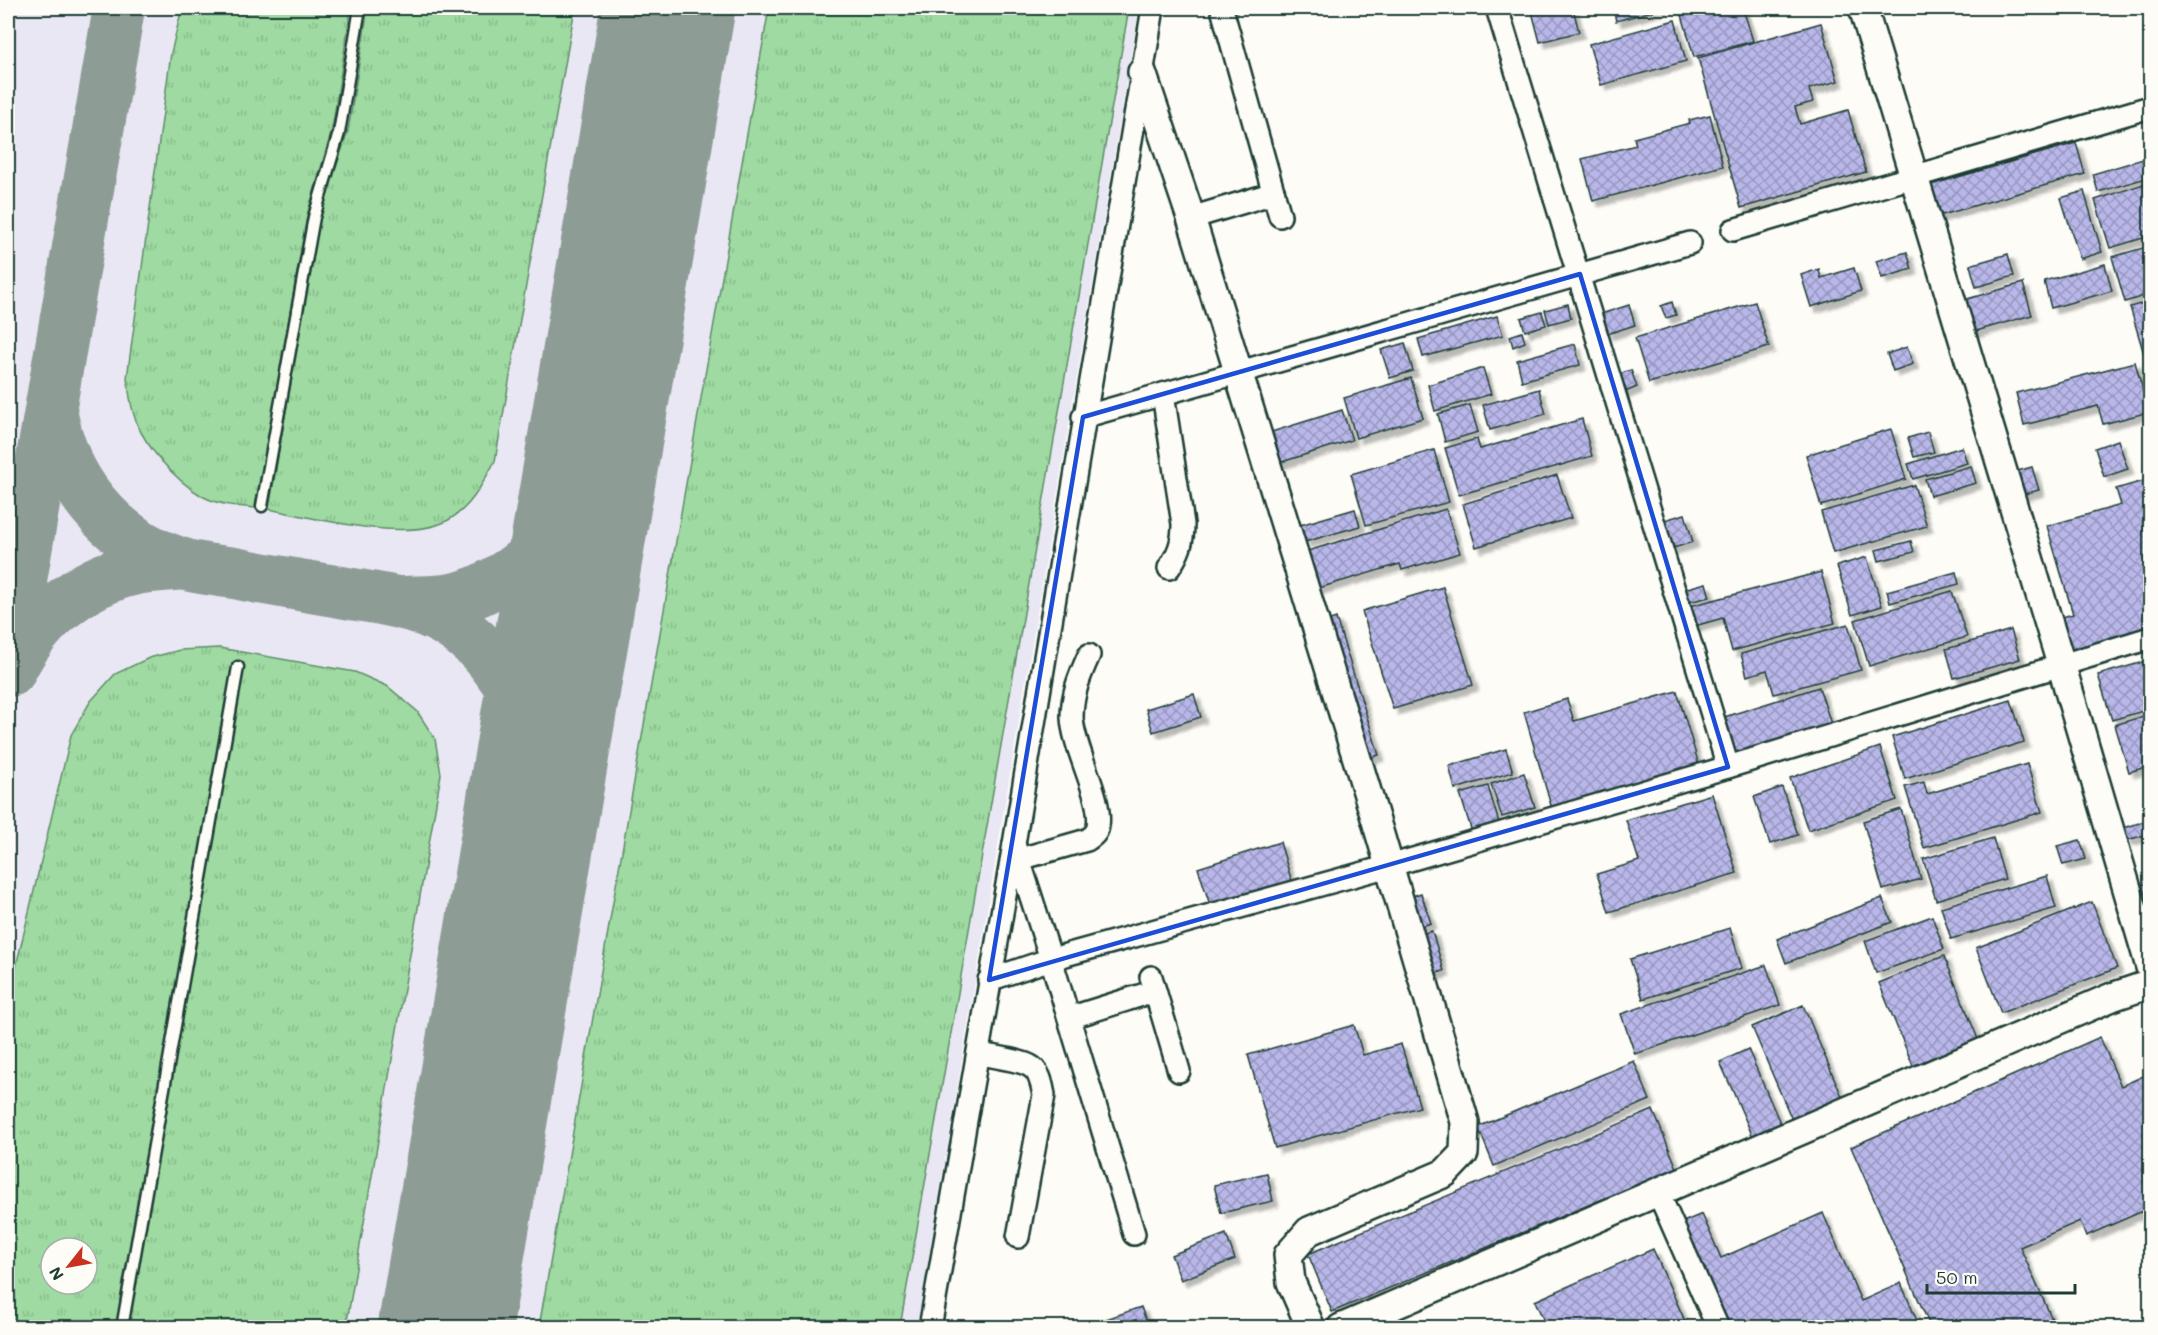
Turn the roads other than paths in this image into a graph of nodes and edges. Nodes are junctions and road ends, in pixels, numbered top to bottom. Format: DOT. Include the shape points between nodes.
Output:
graph roads {
  1 [pos="360,8"];
  2 [pos="1153,8"];
  3 [pos="1497,8"];
  4 [pos="1863,8"];
  5 [pos="1222,9"];
  6 [pos="1142,72"];
  7 [pos="2151,106"];
  8 [pos="1914,175"];
  9 [pos="1274,193"];
  10 [pos="1280,216"];
  11 [pos="1191,218"];
  12 [pos="1733,230"];
  13 [pos="1690,243"];
  14 [pos="1580,274"];
  15 [pos="1238,373"];
  16 [pos="1163,394"];
  17 [pos="1083,417"];
  18 [pos="261,506"];
  19 [pos="1169,568"];
  20 [pos="2151,638"];
  21 [pos="1089,655"];
  22 [pos="2061,664"];
  23 [pos="238,667"];
  24 [pos="1728,767"];
  25 [pos="1017,851"];
  26 [pos="1389,866"];
  27 [pos="1051,959"];
  28 [pos="2151,967"];
  29 [pos="989,980"];
  30 [pos="2151,984"];
  31 [pos="1069,1018"];
  32 [pos="978,1054"];
  33 [pos="1179,1071"];
  34 [pos="1658,1192"];
  35 [pos="1134,1234"];
  36 [pos="1018,1237"];
  37 [pos="123,1328"];
  38 [pos="930,1328"];
  39 [pos="1311,1328"];
  40 [pos="1341,1328"];
  41 [pos="1718,1328"];
  1 -- 18 [label="lane" via="339,133 314,217"];
  2 -- 6 [label="street"];
  3 -- 14 [label="street"];
  4 -- 8 [label="street"];
  5 -- 9 [label="street"];
  6 -- 11 [label="street"];
  6 -- 17 [label="street"];
  7 -- 8 [label="street"];
  8 -- 12 [label="street"];
  8 -- 22 [label="street"];
  9 -- 10 [label="street"];
  9 -- 11 [label="street"];
  11 -- 15 [label="street"];
  13 -- 14 [label="street"];
  14 -- 15 [label="street"];
  14 -- 24 [label="street"];
  15 -- 16 [label="street"];
  15 -- 26 [label="street"];
  16 -- 17 [label="street"];
  16 -- 19 [label="street" via="1183,524 1183,541"];
  17 -- 25 [label="street"];
  20 -- 22 [label="street"];
  21 -- 25 [label="street" via="1073,698 1072,719 1097,808 1095,834 1088,840"];
  22 -- 24 [label="street"];
  22 -- 28 [label="street"];
  23 -- 37 [label="lane"];
  24 -- 26 [label="street"];
  25 -- 27 [label="street"];
  25 -- 29 [label="street"];
  26 -- 27 [label="street"];
  26 -- 39 [label="street" via="1466,1122 1464,1153 1445,1173 1309,1231 1288,1255 1291,1282"];
  27 -- 29 [label="street"];
  27 -- 31 [label="street"];
  29 -- 32 [label="street"];
  30 -- 34 [label="street" via="2112,997"];
  31 -- 33 [label="street" via="1153,984"];
  31 -- 35 [label="street"];
  32 -- 36 [label="street" via="1029,1066 1042,1084 1044,1095"];
  32 -- 38 [label="street"];
  34 -- 40 [label="street"];
  34 -- 41 [label="street"];
}
